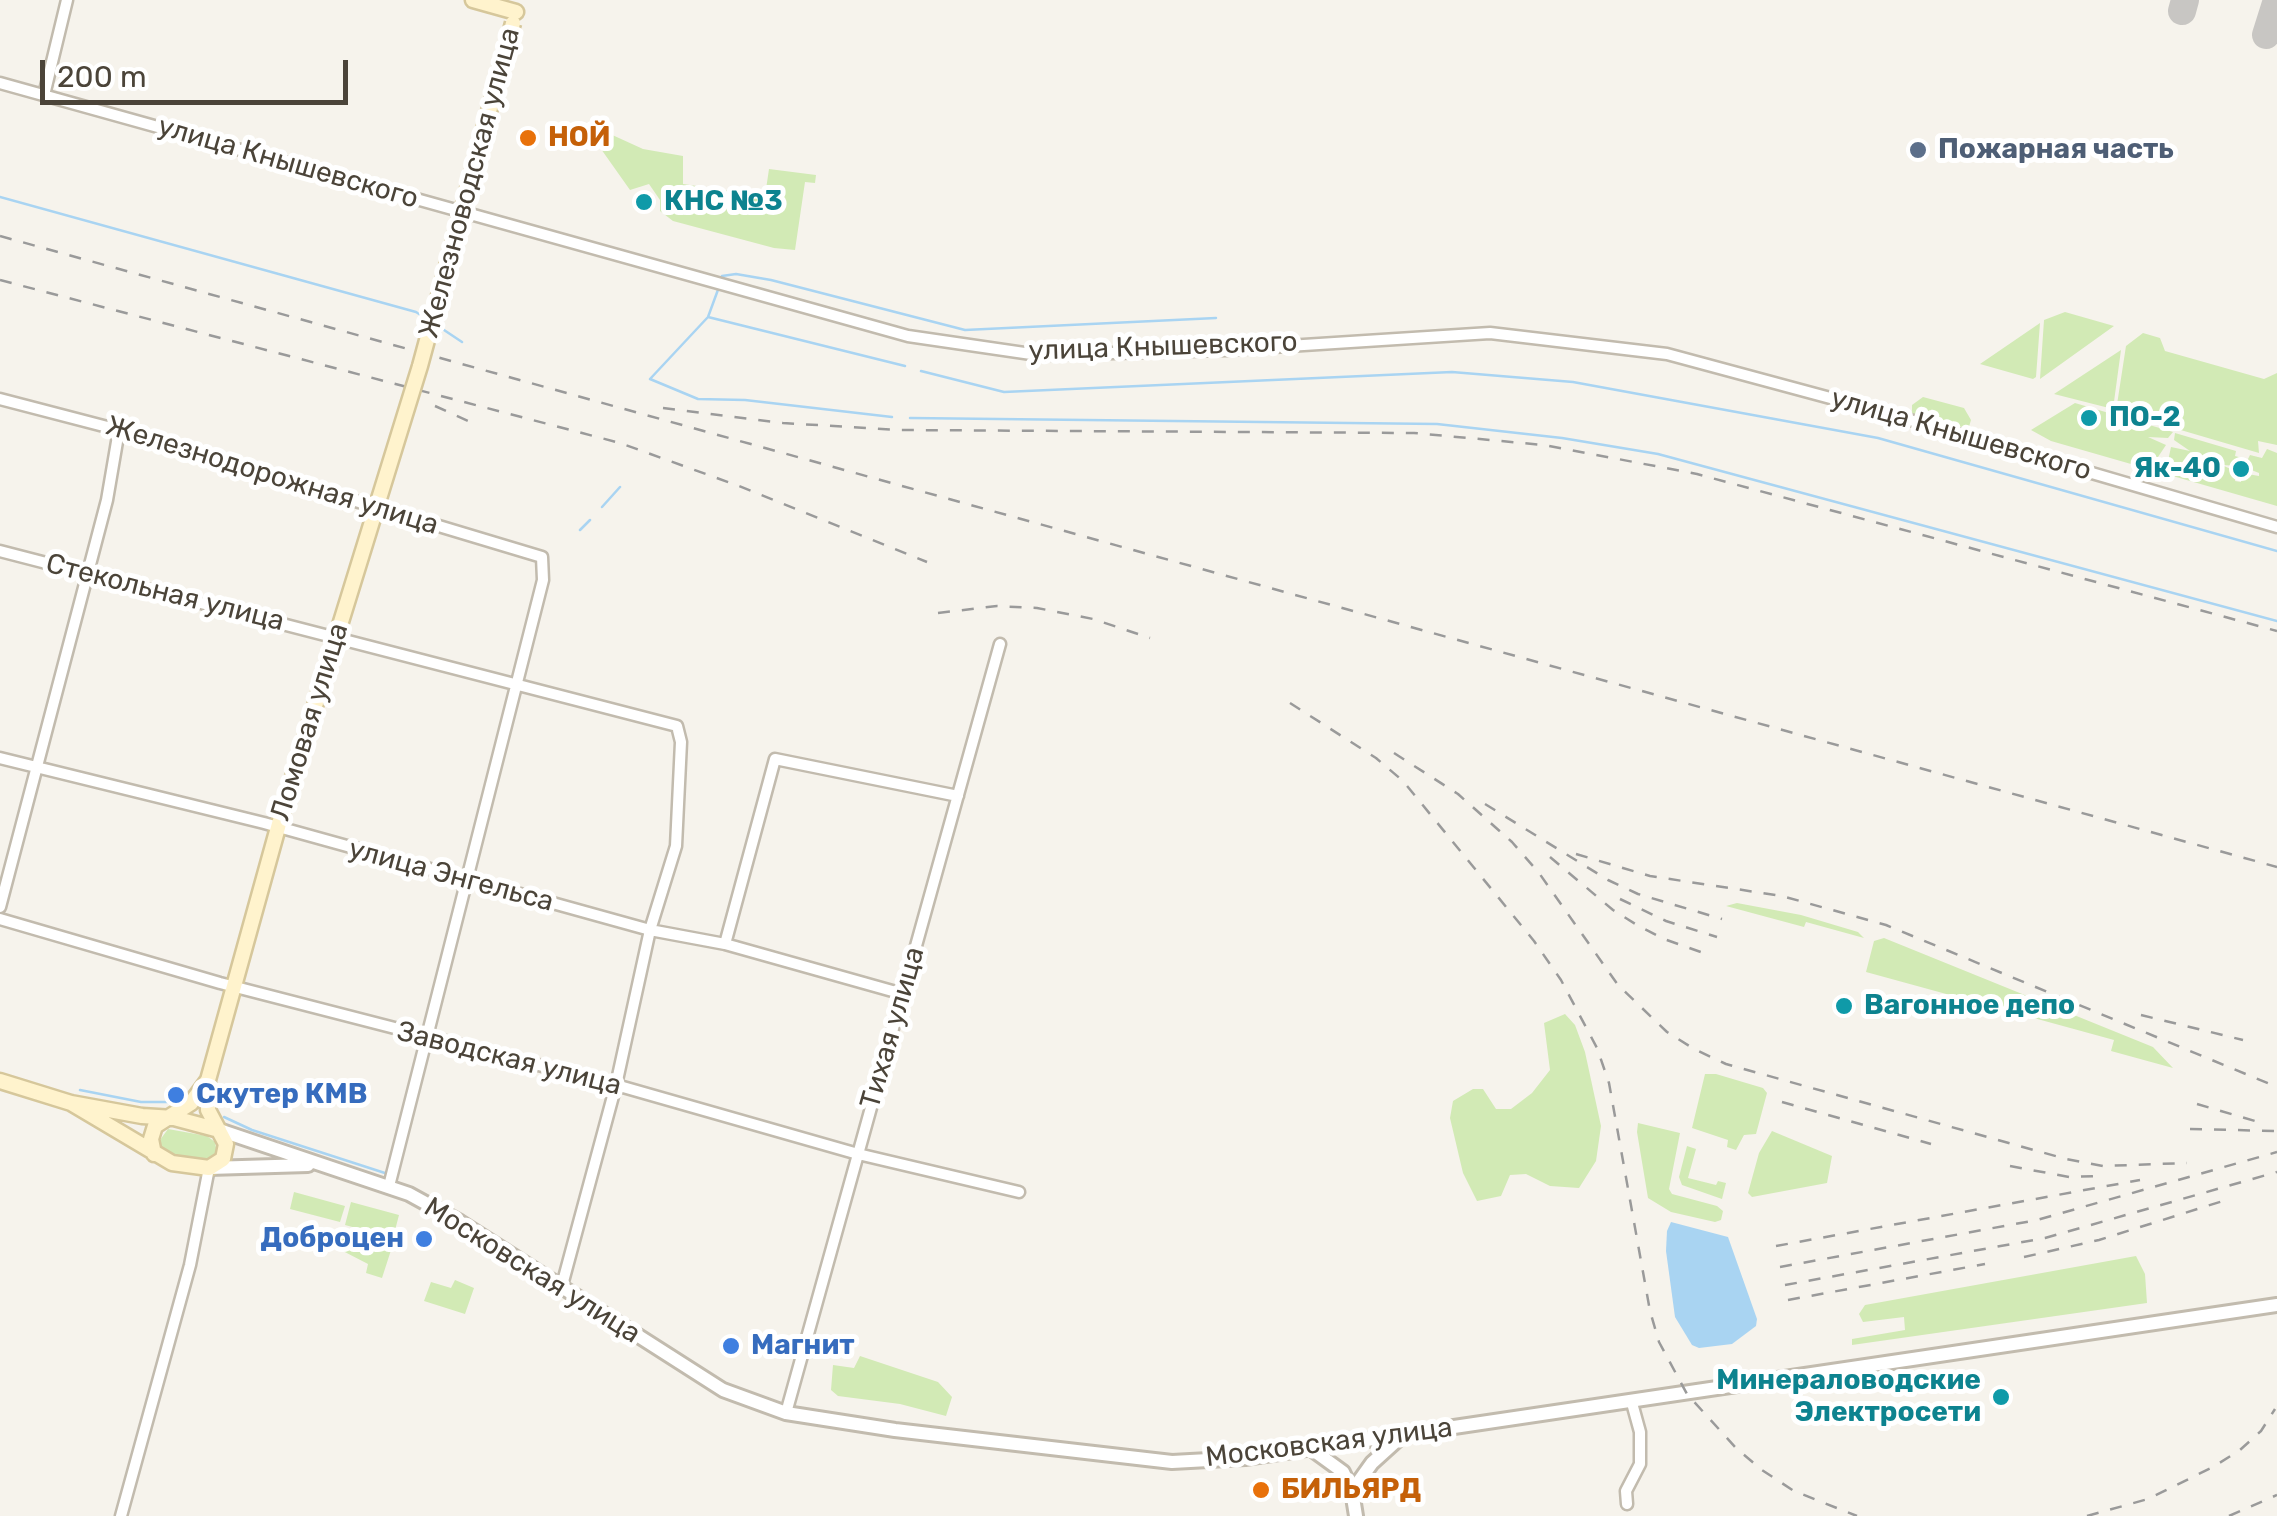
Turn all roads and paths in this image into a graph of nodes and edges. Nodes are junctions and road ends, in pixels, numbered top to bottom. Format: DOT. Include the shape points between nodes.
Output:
graph roads {
  1 [pos="67,0"];
  2 [pos="473,0"];
  3 [pos="516,12"];
  4 [pos="0,83"];
  5 [pos="44,95"];
  6 [pos="420,366"];
  7 [pos="0,400"];
  8 [pos="119,430"];
  9 [pos="2277,527"];
  10 [pos="0,550"];
  11 [pos="86,574"];
  12 [pos="1000,644"];
  13 [pos="517,684"];
  14 [pos="0,758"];
  15 [pos="38,768"];
  16 [pos="958,796"];
  17 [pos="280,820"];
  18 [pos="466,881"];
  19 [pos="0,908"];
  20 [pos="0,920"];
  21 [pos="650,930"];
  22 [pos="725,944"];
  23 [pos="232,986"];
  24 [pos="903,994"];
  25 [pos="427,1038"];
  26 [pos="208,1080"];
  27 [pos="0,1081"];
  28 [pos="616,1085"];
  29 [pos="70,1103"];
  30 [pos="166,1117"];
  31 [pos="219,1130"];
  32 [pos="154,1154"];
  33 [pos="858,1154"];
  34 [pos="320,1165"];
  35 [pos="209,1168"];
  36 [pos="389,1186"];
  37 [pos="1019,1192"];
  38 [pos="560,1289"];
  39 [pos="2277,1305"];
  40 [pos="1632,1402"];
  41 [pos="786,1413"];
  42 [pos="1404,1434"];
  43 [pos="1364,1439"];
  44 [pos="1308,1448"];
  45 [pos="1372,1463"];
  46 [pos="1352,1491"];
  47 [pos="1627,1504"];
  48 [pos="121,1516"];
  49 [pos="1356,1516"];
  1 -- 5 [label="street"];
  2 -- 3 [label="main road"];
  3 -- 6 [label="main road, Железноводская улица, bridge"];
  4 -- 5 [label="street, улица Кнышевского"];
  5 -- 9 [label="street, улица Кнышевского" via="908,336 1038,355 1490,332 1667,354"];
  6 -- 17 [label="main road, Ломовая улица, bridge"];
  7 -- 8 [label="street, Железнодорожная улица"];
  8 -- 11 [label="street"];
  8 -- 13 [label="street, Железнодорожная улица" via="542,557 543,580"];
  10 -- 11 [label="street, Стекольная улица"];
  11 -- 13 [label="street, Стекольная улица"];
  11 -- 15 [label="street"];
  12 -- 16 [label="street, Тихая улица"];
  13 -- 18 [label="street"];
  13 -- 21 [label="street, Стекольная улица" via="677,726 676,846"];
  14 -- 15 [label="street, улица Энгельса"];
  15 -- 17 [label="street, улица Энгельса"];
  15 -- 19 [label="street"];
  16 -- 22 [label="street" via="774,759"];
  16 -- 24 [label="street, Тихая улица"];
  17 -- 18 [label="street, улица Энгельса"];
  17 -- 23 [label="main road, Ломовая улица"];
  18 -- 21 [label="street, улица Энгельса"];
  18 -- 25 [label="street"];
  20 -- 23 [label="street, Заводская улица"];
  21 -- 22 [label="street, улица Энгельса"];
  21 -- 28 [label="street"];
  22 -- 24 [label="street, улица Энгельса"];
  23 -- 25 [label="street, Заводская улица"];
  23 -- 26 [label="main road, Ломовая улица"];
  24 -- 33 [label="street, Тихая улица"];
  25 -- 28 [label="street, Заводская улица"];
  25 -- 36 [label="street"];
  26 -- 30 [label="main road" via="191,1103"];
  26 -- 31 [label="main road" via="208,1110"];
  27 -- 29 [label="main road, Московская улица"];
  28 -- 33 [label="street, Заводская улица"];
  28 -- 38 [label="street"];
  29 -- 30 [label="main road, Московская улица"];
  29 -- 32 [label="main road, Московская улица"];
  30 -- 31 [label="main road, Московская улица"];
  30 -- 32 [label="main road" via="152,1130"];
  31 -- 34 [label="street, Московская улица"];
  31 -- 35 [label="main road" via="225,1156"];
  32 -- 35 [label="main road, Московская улица"];
  33 -- 37 [label="street, Заводская улица"];
  33 -- 41 [label="street, Тихая улица"];
  34 -- 35 [label="street, Московская улица"];
  34 -- 36 [label="street, Московская улица"];
  35 -- 48 [label="street" via="190,1265"];
  36 -- 38 [label="street, Московская улица" via="460,1222"];
  38 -- 41 [label="street, Московская улица" via="723,1390"];
  39 -- 40 [label="street, Московская улица"];
  40 -- 42 [label="street, Московская улица"];
  40 -- 47 [label="street" via="1640,1464"];
  41 -- 44 [label="street, Московская улица" via="1172,1462"];
  42 -- 43 [label="street, Московская улица"];
  42 -- 45 [label="street"];
  43 -- 44 [label="street, Московская улица"];
  43 -- 45 [label="street"];
  44 -- 46 [label="street" via="1343,1472"];
  45 -- 46 [label="street"];
  46 -- 49 [label="street"];
}
